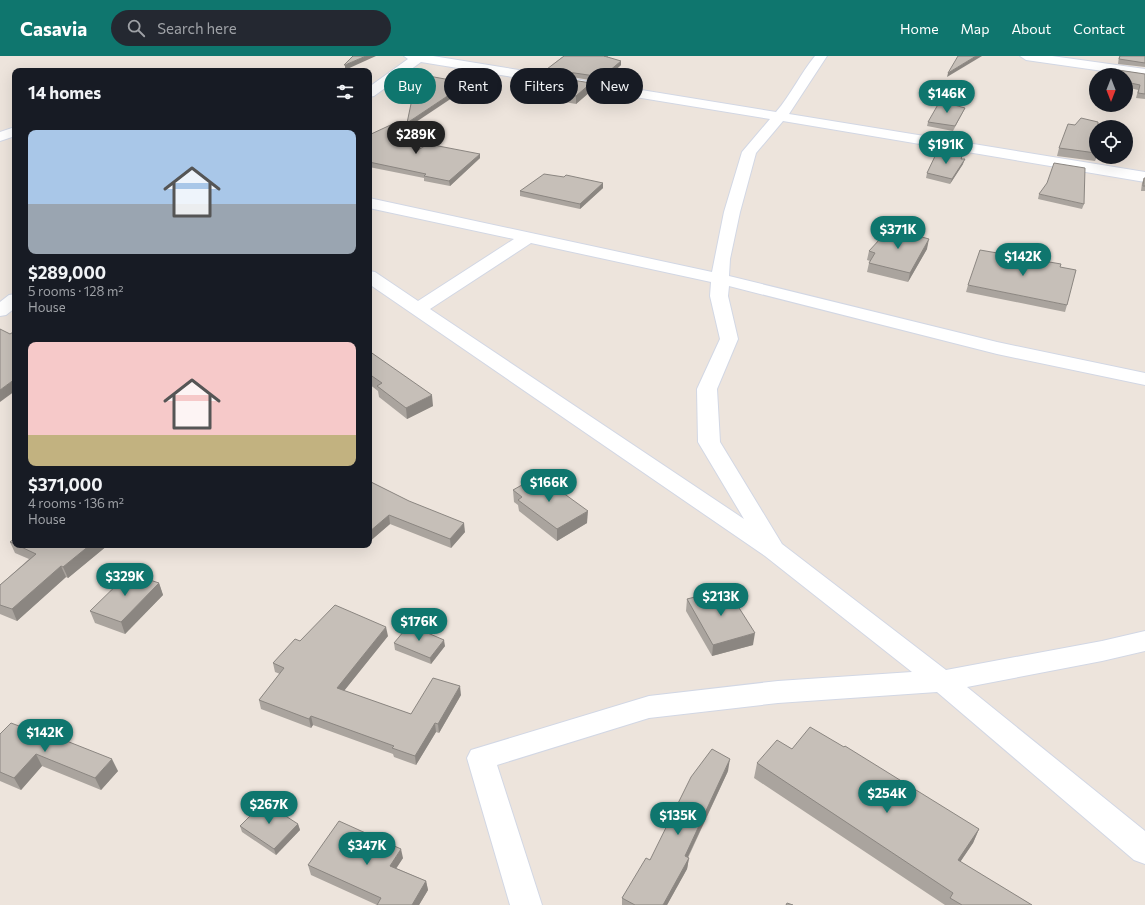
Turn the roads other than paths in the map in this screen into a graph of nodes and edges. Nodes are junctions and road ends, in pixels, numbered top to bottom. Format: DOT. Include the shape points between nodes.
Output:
graph roads {
  1 [pos="417,56"];
  2 [pos="821,56"];
  3 [pos="1026,56"];
  4 [pos="1145,73"];
  5 [pos="372,90"];
  6 [pos="778,116"];
  7 [pos="12,125"];
  8 [pos="0,137"];
  9 [pos="1145,177"];
  10 [pos="372,204"];
  11 [pos="529,237"];
  12 [pos="372,278"];
  13 [pos="720,279"];
  14 [pos="12,302"];
  15 [pos="417,309"];
  16 [pos="0,311"];
  17 [pos="1145,379"];
  18 [pos="774,550"];
  19 [pos="1145,641"];
  20 [pos="942,681"];
  21 [pos="1145,850"];
  22 [pos="526,905"];
  1 -- 5 [label="street"];
  1 -- 6 [label="street"];
  2 -- 6 [label="street" via="791,103"];
  3 -- 4 [label="street"];
  6 -- 9 [label="street"];
  6 -- 13 [label="street" via="769,131 749,152 732,212"];
  7 -- 8 [label="street"];
  10 -- 11 [label="street"];
  11 -- 13 [label="street"];
  11 -- 15 [label="street"];
  12 -- 15 [label="street"];
  13 -- 17 [label="street" via="997,348"];
  13 -- 18 [label="street" via="719,296 728,339 707,389 709,442"];
  14 -- 16 [label="street"];
  15 -- 18 [label="street"];
  18 -- 20 [label="street"];
  19 -- 20 [label="street"];
  20 -- 21 [label="street"];
  20 -- 22 [label="street" via="778,692 649,707 480,758"];
}
